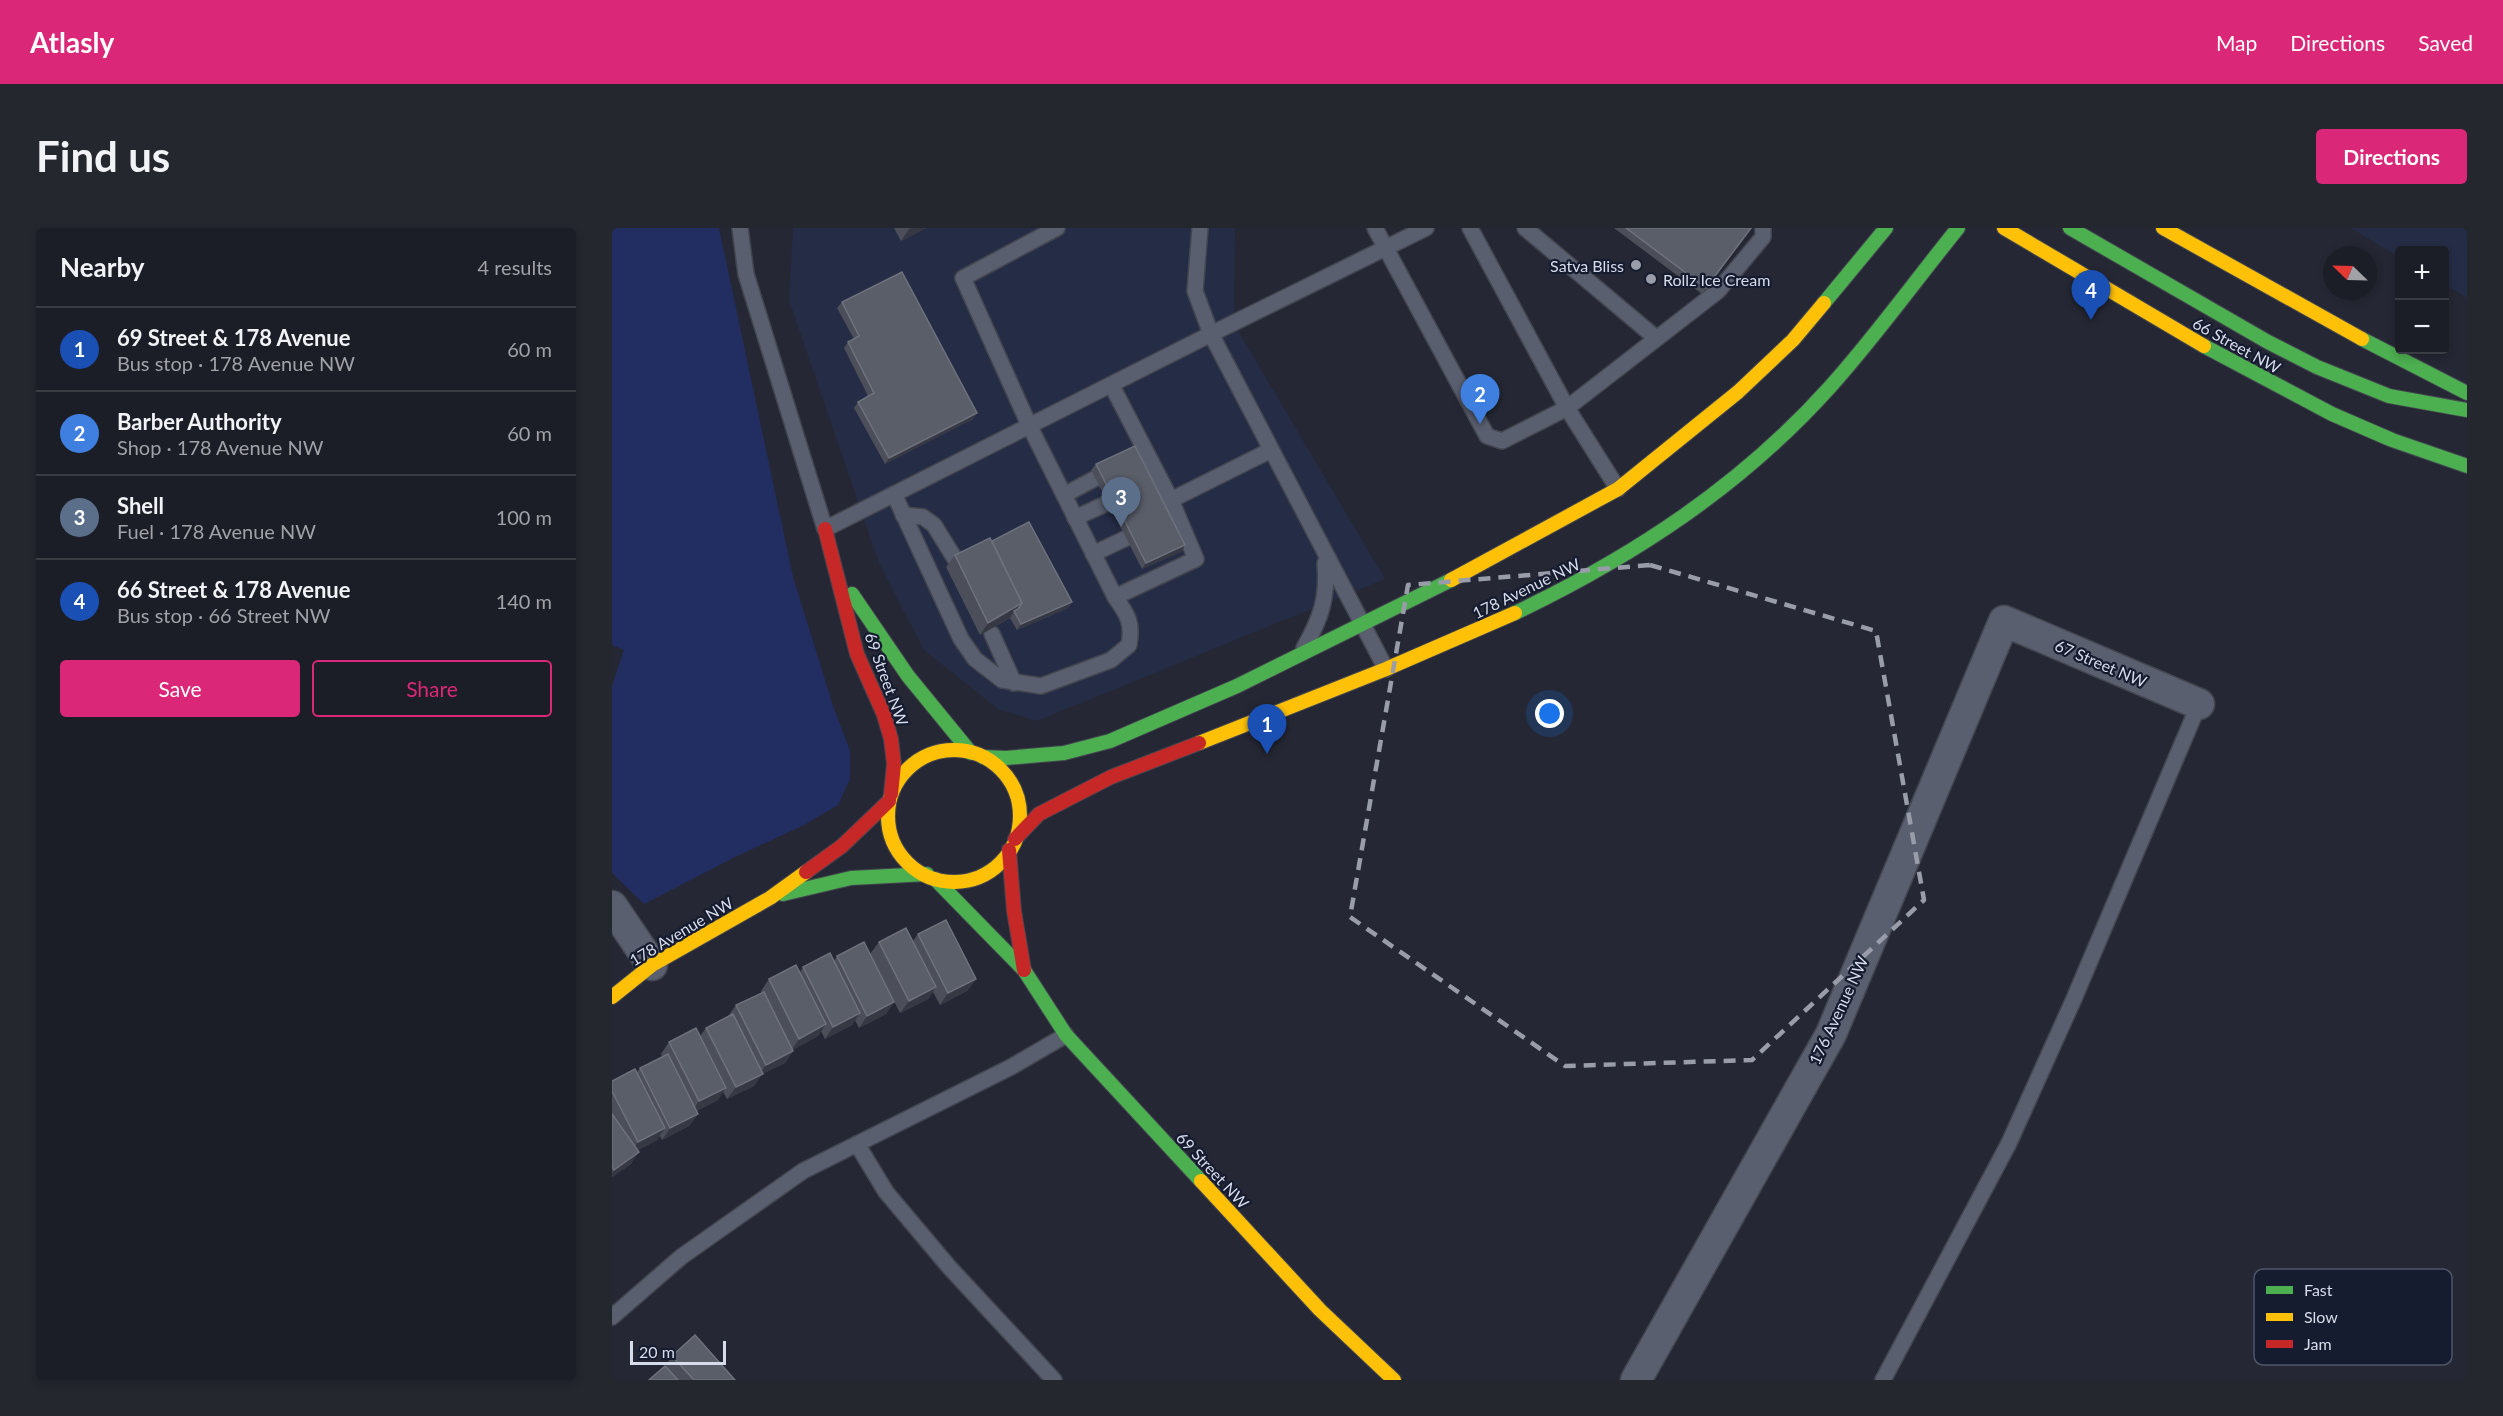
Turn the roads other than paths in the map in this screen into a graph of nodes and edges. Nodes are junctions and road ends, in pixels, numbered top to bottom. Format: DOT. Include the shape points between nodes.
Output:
graph roads {
  1 [pos="740,228"];
  2 [pos="1057,228"];
  3 [pos="1200,228"];
  4 [pos="1375,228"];
  5 [pos="1426,228"];
  6 [pos="1470,228"];
  7 [pos="1524,228"];
  8 [pos="1763,228"];
  9 [pos="1886,228"];
  10 [pos="1958,228"];
  11 [pos="2004,228"];
  12 [pos="2070,228"];
  13 [pos="2163,228"];
  14 [pos="1385,248"];
  15 [pos="1211,334"];
  16 [pos="1656,338"];
  17 [pos="1112,386"];
  18 [pos="2467,393"];
  19 [pos="1567,408"];
  20 [pos="2467,410"];
  21 [pos="1029,425"];
  22 [pos="1271,450"];
  23 [pos="1136,457"];
  24 [pos="2467,466"];
  25 [pos="1150,484"];
  26 [pos="1618,489"];
  27 [pos="894,494"];
  28 [pos="1064,495"];
  29 [pos="1174,507"];
  30 [pos="903,515"];
  31 [pos="1075,518"];
  32 [pos="825,529"];
  33 [pos="1093,554"];
  34 [pos="1324,554"];
  35 [pos="960,567"];
  36 [pos="840,576"];
  37 [pos="1115,597"];
  38 [pos="2004,621"];
  39 [pos="1362,626"];
  40 [pos="992,634"];
  41 [pos="1300,655"];
  42 [pos="1386,669"];
  43 [pos="1014,684"];
  44 [pos="2199,704"];
  45 [pos="977,755"];
  46 [pos="890,798"];
  47 [pos="1012,845"];
  48 [pos="931,876"];
  49 [pos="770,897"];
  50 [pos="612,906"];
  51 [pos="652,965"];
  52 [pos="1024,970"];
  53 [pos="612,997"];
  54 [pos="1066,1035"];
  55 [pos="857,1144"];
  56 [pos="612,1317"];
  57 [pos="1054,1380"];
  58 [pos="1394,1380"];
  59 [pos="1636,1380"];
  60 [pos="1883,1380"];
  1 -- 32 [label="lane" via="746,274"];
  2 -- 21 [label="lane" via="963,278"];
  3 -- 15 [label="lane" via="1195,291"];
  4 -- 14 [label="lane"];
  5 -- 14 [label="lane"];
  6 -- 19 [label="lane"];
  7 -- 16 [label="lane"];
  8 -- 16 [label="lane" via="1763,237 1718,291"];
  9 -- 26 [label="street" via="1793,340 1730,399"];
  10 -- 42 [label="street, 178 Avenue NW" via="1830,387 1774,444 1705,503 1631,552 1563,590"];
  11 -- 24 [label="street, 66 Street NW" via="2209,350 2299,397 2383,437"];
  12 -- 20 [label="street" via="2317,367 2389,396"];
  13 -- 18 [label="street" via="2326,320"];
  14 -- 15 [label="lane"];
  14 -- 19 [label="lane" via="1486,436 1502,441"];
  15 -- 17 [label="lane"];
  15 -- 22 [label="lane"];
  16 -- 19 [label="lane"];
  17 -- 21 [label="lane"];
  17 -- 23 [label="lane"];
  19 -- 26 [label="lane"];
  21 -- 27 [label="lane"];
  21 -- 28 [label="lane"];
  22 -- 29 [label="lane"];
  22 -- 34 [label="lane"];
  23 -- 25 [label="lane"];
  23 -- 28 [label="lane"];
  25 -- 29 [label="lane"];
  25 -- 31 [label="lane"];
  26 -- 39 [label="street"];
  27 -- 30 [label="lane"];
  27 -- 32 [label="lane"];
  28 -- 31 [label="lane"];
  29 -- 33 [label="lane"];
  29 -- 37 [label="lane" via="1196,559"];
  30 -- 35 [label="lane" via="923,517 934,525"];
  30 -- 43 [label="lane" via="961,639 975,659 1002,680"];
  31 -- 33 [label="lane"];
  32 -- 36 [label="street, 69 Street NW"];
  33 -- 37 [label="lane"];
  34 -- 39 [label="lane"];
  34 -- 41 [label="lane" via="1324,605"];
  36 -- 45 [label="street, 69 Street NW" via="935,714"];
  36 -- 46 [label="street, 69 Street NW" via="857,652 892,738 895,758"];
  37 -- 43 [label="lane" via="1132,628 1129,645 1111,660 1041,686"];
  38 -- 44 [label="street, 67 Street NW"];
  38 -- 59 [label="street, 176 Avenue NW" via="1831,1034"];
  39 -- 41 [label="street"];
  39 -- 42 [label="lane"];
  40 -- 43 [label="lane"];
  41 -- 45 [label="street" via="1110,741 1064,753 1006,758"];
  42 -- 47 [label="street, 178 Avenue NW" via="1111,777 1039,814"];
  44 -- 60 [label="lane" via="2009,1143"];
  45 -- 46 [label="street" via="951,750 932,754 914,763 900,777"];
  45 -- 47 [label="street" via="1000,767 1012,782 1020,820"];
  46 -- 48 [label="street" via="891,836 912,865"];
  46 -- 49 [label="street, 178 Avenue NW" via="842,846"];
  47 -- 48 [label="street" via="999,864 985,875 952,882"];
  47 -- 52 [label="street, 69 Street NW" via="1013,902"];
  48 -- 49 [label="street, 178 Avenue NW" via="851,879"];
  48 -- 52 [label="street, 69 Street NW"];
  49 -- 51 [label="street, 178 Avenue NW"];
  50 -- 51 [label="street"];
  51 -- 53 [label="street, 178 Avenue NW"];
  52 -- 54 [label="street, 69 Street NW"];
  54 -- 55 [label="lane"];
  54 -- 58 [label="street, 69 Street NW" via="1320,1310"];
  55 -- 56 [label="lane" via="803,1171 709,1237"];
  55 -- 57 [label="lane" via="886,1192"];
}
